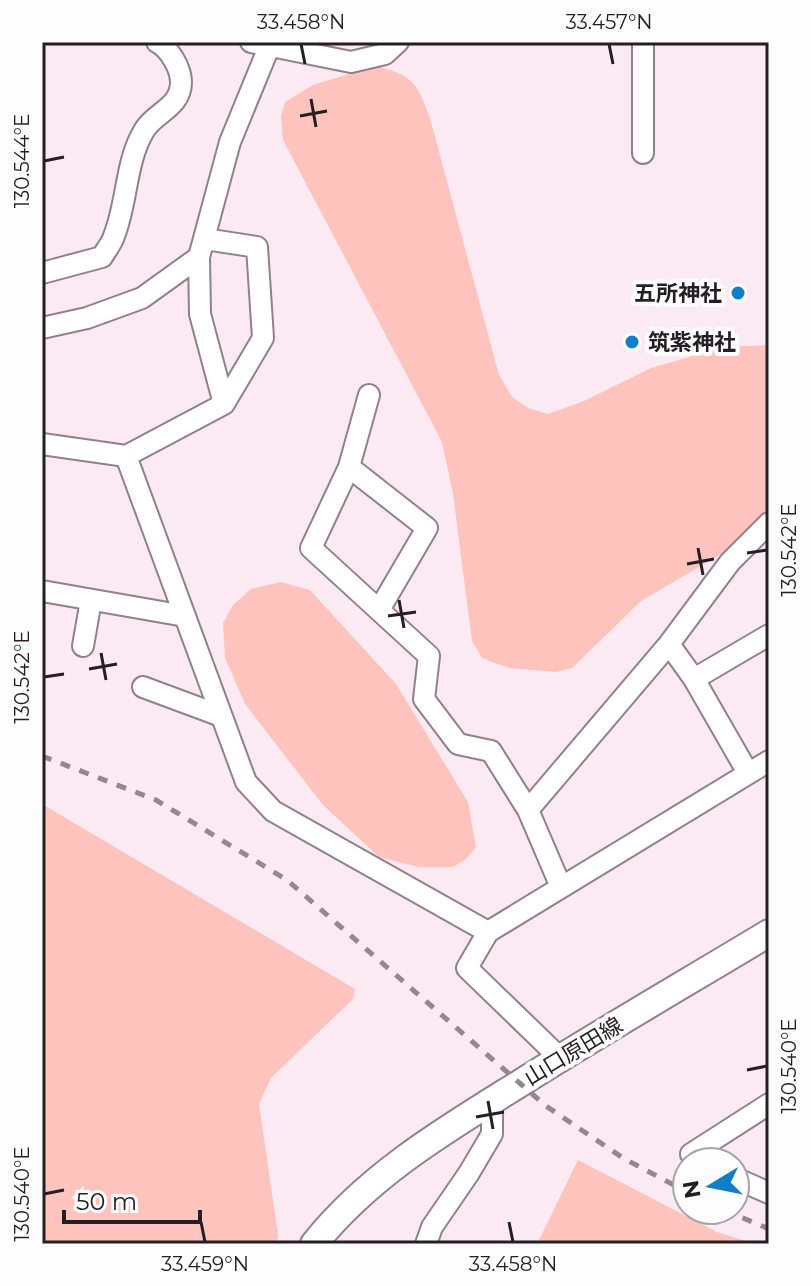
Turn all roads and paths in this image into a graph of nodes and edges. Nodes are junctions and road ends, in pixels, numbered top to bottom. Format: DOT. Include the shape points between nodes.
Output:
graph roads {
  1 [pos="157,42"];
  2 [pos="398,42"];
  3 [pos="643,42"];
  4 [pos="260,44"];
  5 [pos="643,153"];
  6 [pos="202,248"];
  7 [pos="42,273"];
  8 [pos="42,328"];
  9 [pos="369,395"];
  10 [pos="224,404"];
  11 [pos="42,444"];
  12 [pos="126,456"];
  13 [pos="349,467"];
  14 [pos="769,523"];
  15 [pos="42,591"];
  16 [pos="91,600"];
  17 [pos="379,610"];
  18 [pos="185,616"];
  19 [pos="769,635"];
  20 [pos="669,644"];
  21 [pos="83,646"];
  22 [pos="694,679"];
  23 [pos="143,687"];
  24 [pos="221,716"];
  25 [pos="769,761"];
  26 [pos="748,773"];
  27 [pos="528,810"];
  28 [pos="561,887"];
  29 [pos="488,932"];
  30 [pos="769,933"];
  31 [pos="560,1058"];
  32 [pos="492,1101"];
  33 [pos="769,1104"];
  34 [pos="703,1146"];
  35 [pos="314,1244"];
  36 [pos="426,1244"];
  1 -- 7 [label="street" via="171,55 181,84 178,97 147,126 136,147 115,236 102,257"];
  2 -- 4 [label="street" via="385,54 351,62"];
  3 -- 5 [label="street"];
  4 -- 6 [label="street"];
  6 -- 8 [label="street" via="142,298"];
  6 -- 10 [label="street" via="200,314"];
  6 -- 10 [label="street" via="257,247 263,338"];
  9 -- 13 [label="street"];
  10 -- 12 [label="street"];
  11 -- 12 [label="street"];
  12 -- 18 [label="street"];
  13 -- 17 [label="street" via="311,548"];
  13 -- 17 [label="street" via="427,528"];
  14 -- 20 [label="street" via="730,562"];
  15 -- 16 [label="street"];
  16 -- 18 [label="street"];
  16 -- 21 [label="street"];
  17 -- 27 [label="street" via="429,656 424,699 441,722 458,744 491,751"];
  18 -- 24 [label="street"];
  19 -- 22 [label="street"];
  20 -- 22 [label="street"];
  20 -- 27 [label="street"];
  22 -- 26 [label="street"];
  23 -- 24 [label="street"];
  24 -- 29 [label="street" via="246,782 273,811"];
  25 -- 26 [label="street"];
  26 -- 28 [label="street"];
  27 -- 28 [label="street"];
  28 -- 29 [label="street"];
  29 -- 31 [label="street" via="467,968"];
  30 -- 31 [label="main road, 山口原田線"];
  31 -- 32 [label="main road, 山口原田線"];
  32 -- 35 [label="main road, 山口原田線" via="388,1170 336,1216"];
  32 -- 36 [label="street" via="492,1134"];
  33 -- 34 [label="street"];
}
